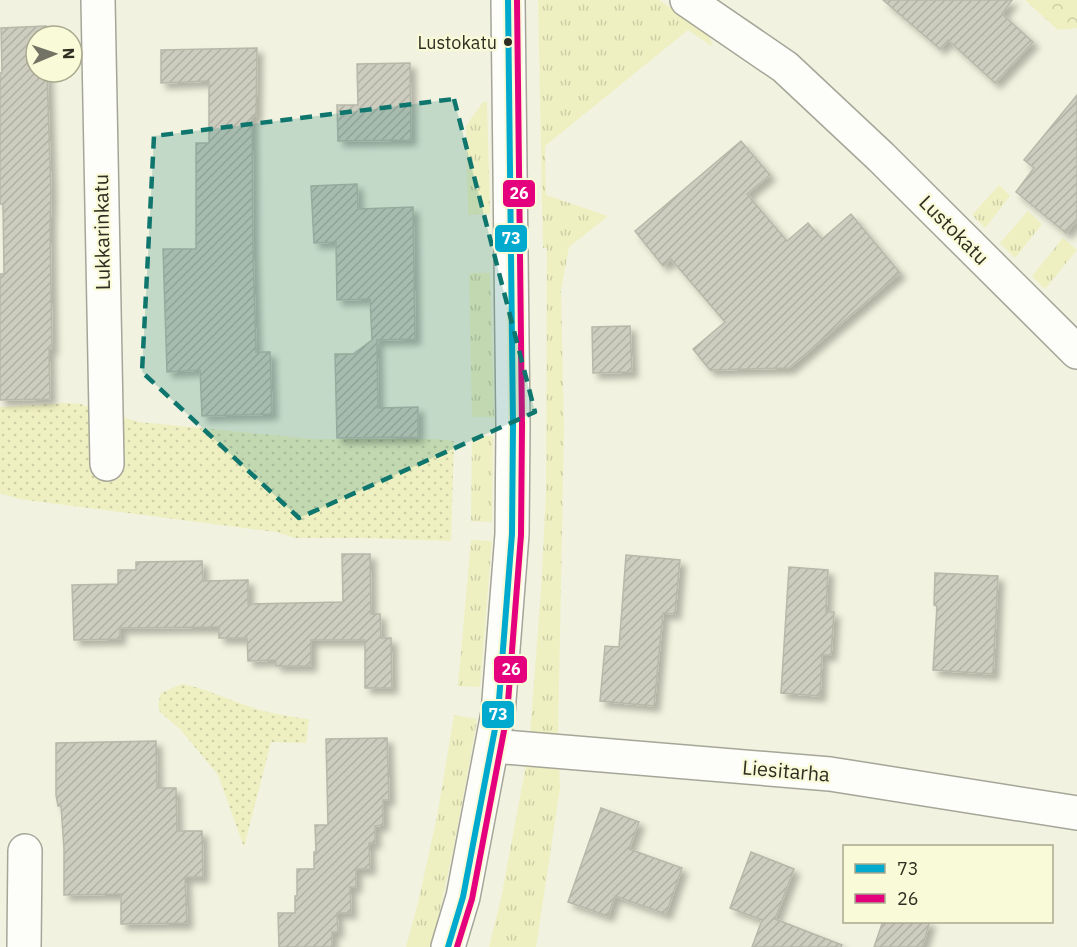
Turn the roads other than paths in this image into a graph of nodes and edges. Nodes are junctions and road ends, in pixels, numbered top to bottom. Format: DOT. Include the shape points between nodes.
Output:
graph roads {
  1 [pos="98,0"];
  2 [pos="508,0"];
  3 [pos="687,0"];
  4 [pos="1077,352"];
  5 [pos="107,464"];
  6 [pos="493,746"];
  7 [pos="1077,813"];
  8 [pos="25,851"];
  9 [pos="24,947"];
  10 [pos="448,947"];
  1 -- 5 [label="street, Lukkarinkatu"];
  2 -- 6 [label="street" via="512,534"];
  3 -- 4 [label="street, Lustokatu" via="785,67"];
  6 -- 7 [label="street, Liesitarha" via="830,774"];
  6 -- 10 [label="street" via="463,897"];
  8 -- 9 [label="street"];
}
